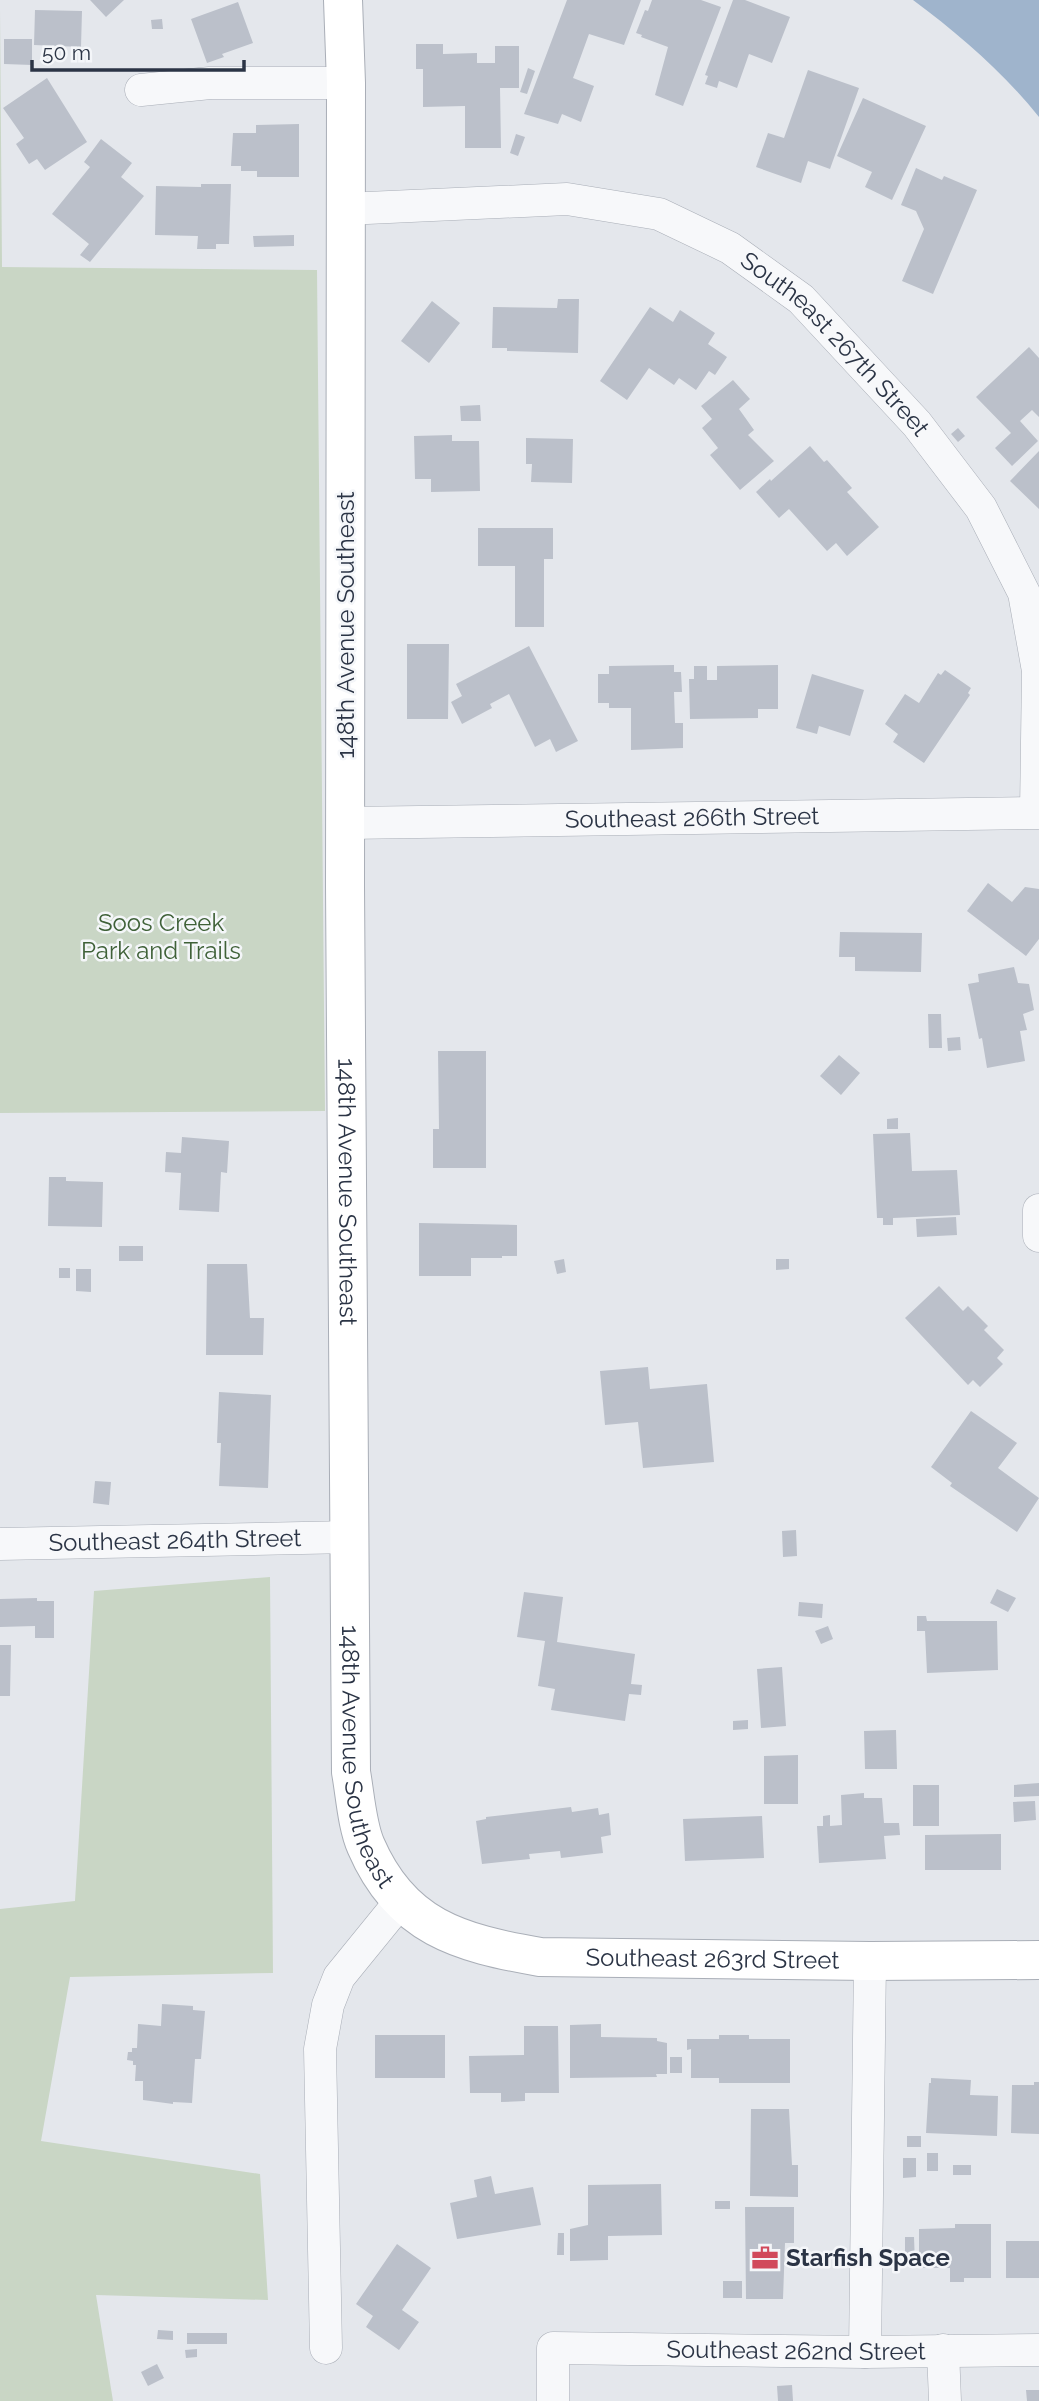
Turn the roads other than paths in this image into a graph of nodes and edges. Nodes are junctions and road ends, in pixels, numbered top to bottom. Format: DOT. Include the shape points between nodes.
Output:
graph roads {
  1 [pos="343,0"];
  2 [pos="346,83"];
  3 [pos="141,90"];
  4 [pos="345,209"];
  5 [pos="1038,813"];
  6 [pos="346,823"];
  7 [pos="351,1537"];
  8 [pos="0,1544"];
  9 [pos="400,1902"];
  10 [pos="1039,1960"];
  11 [pos="870,1961"];
  12 [pos="326,2348"];
  13 [pos="943,2350"];
  14 [pos="1039,2350"];
  15 [pos="865,2352"];
  16 [pos="553,2401"];
  17 [pos="944,2401"];
  1 -- 2 [label="street, 148th Avenue Southeast"];
  2 -- 3 [label="street" via="210,83"];
  2 -- 4 [label="street, 148th Avenue Southeast"];
  4 -- 5 [label="street, Southeast 267th Street" via="567,199 659,214 730,248 801,299 917,424 973,497 1024,593 1038,671"];
  4 -- 6 [label="street, 148th Avenue Southeast"];
  5 -- 6 [label="street, Southeast 266th Street"];
  6 -- 7 [label="street, 148th Avenue Southeast"];
  7 -- 8 [label="street, Southeast 264th Street"];
  7 -- 9 [label="street, 148th Avenue Southeast" via="351,1772 365,1844"];
  9 -- 11 [label="street, Southeast 263rd Street" via="422,1920 450,1933 491,1948 540,1957"];
  9 -- 12 [label="street, 148th Avenue Southeast" via="339,1978 328,2005 320,2049"];
  10 -- 11 [label="street, Southeast 263rd Street"];
  11 -- 15 [label="street"];
  13 -- 14 [label="street, Southeast 262nd Street"];
  13 -- 15 [label="street, Southeast 262nd Street"];
  13 -- 17 [label="street"];
  15 -- 16 [label="street, Southeast 262nd Street" via="553,2348"];
}
